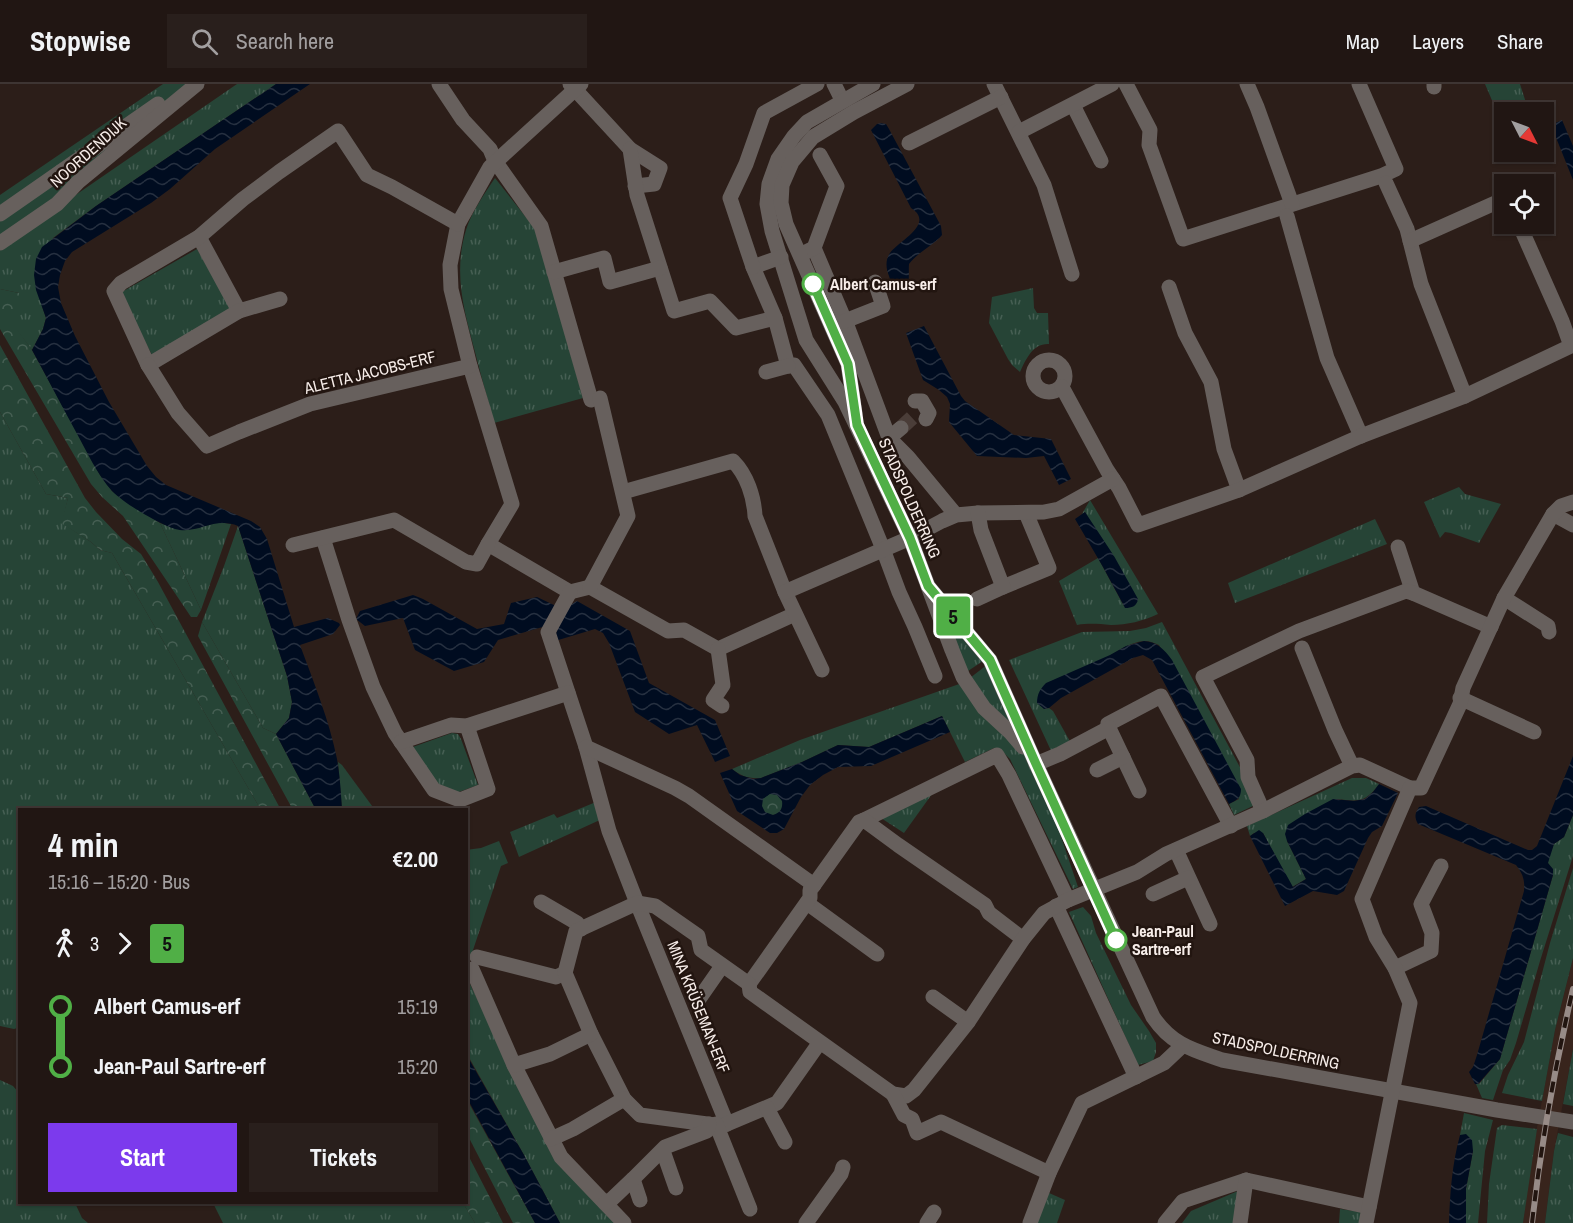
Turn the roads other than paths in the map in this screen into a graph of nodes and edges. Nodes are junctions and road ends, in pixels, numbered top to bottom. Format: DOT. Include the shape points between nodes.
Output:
graph roads {
  1 [pos="186,84"];
  2 [pos="197,84"];
  3 [pos="439,84"];
  4 [pos="817,84"];
  5 [pos="834,84"];
  6 [pos="873,84"];
  7 [pos="907,84"];
  8 [pos="1112,84"];
  9 [pos="1126,84"];
  10 [pos="1247,84"];
  11 [pos="1359,84"];
  12 [pos="575,86"];
  13 [pos="997,90"];
  14 [pos="842,100"];
  15 [pos="1073,105"];
  16 [pos="1018,132"];
  17 [pos="909,143"];
  18 [pos="630,149"];
  19 [pos="820,155"];
  20 [pos="495,161"];
  21 [pos="1101,161"];
  22 [pos="635,186"];
  23 [pos="1389,190"];
  24 [pos="1494,204"];
  25 [pos="1289,210"];
  26 [pos="0,214"];
  27 [pos="458,224"];
  28 [pos="1523,234"];
  29 [pos="199,237"];
  30 [pos="1410,242"];
  31 [pos="0,243"];
  32 [pos="807,251"];
  33 [pos="781,257"];
  34 [pos="753,267"];
  35 [pos="660,268"];
  36 [pos="554,272"];
  37 [pos="1072,274"];
  38 [pos="875,282"];
  39 [pos="1169,287"];
  40 [pos="280,299"];
  41 [pos="239,311"];
  42 [pos="775,318"];
  43 [pos="847,325"];
  44 [pos="148,365"];
  45 [pos="470,366"];
  46 [pos="788,366"];
  47 [pos="766,372"];
  48 [pos="1062,387"];
  49 [pos="1465,396"];
  50 [pos="857,425"];
  51 [pos="1361,436"];
  52 [pos="1113,479"];
  53 [pos="645,486"];
  54 [pos="1239,490"];
  55 [pos="623,492"];
  56 [pos="1573,502"];
  57 [pos="978,513"];
  58 [pos="1026,513"];
  59 [pos="1553,514"];
  60 [pos="956,515"];
  61 [pos="628,516"];
  62 [pos="1573,525"];
  63 [pos="323,538"];
  64 [pos="910,538"];
  65 [pos="489,544"];
  66 [pos="293,545"];
  67 [pos="1398,547"];
  68 [pos="883,549"];
  69 [pos="928,586"];
  70 [pos="590,587"];
  71 [pos="1003,587"];
  72 [pos="570,592"];
  73 [pos="785,592"];
  74 [pos="1413,593"];
  75 [pos="1504,598"];
  76 [pos="977,599"];
  77 [pos="795,614"];
  78 [pos="1491,627"];
  79 [pos="1549,632"];
  80 [pos="1302,648"];
  81 [pos="718,649"];
  82 [pos="822,670"];
  83 [pos="935,676"];
  84 [pos="567,693"];
  85 [pos="1460,699"];
  86 [pos="722,706"];
  87 [pos="467,726"];
  88 [pos="1109,728"];
  89 [pos="1534,732"];
  90 [pos="401,742"];
  91 [pos="586,747"];
  92 [pos="1124,757"];
  93 [pos="1036,764"];
  94 [pos="1352,766"];
  95 [pos="1097,770"];
  96 [pos="1410,788"];
  97 [pos="1139,791"];
  98 [pos="1263,811"];
  99 [pos="864,820"];
  100 [pos="1231,826"];
  101 [pos="1176,850"];
  102 [pos="1441,866"];
  103 [pos="1188,878"];
  104 [pos="814,885"];
  105 [pos="1094,890"];
  106 [pos="1153,894"];
  107 [pos="541,902"];
  108 [pos="637,903"];
  109 [pos="807,903"];
  110 [pos="1062,903"];
  111 [pos="1210,924"];
  112 [pos="581,928"];
  113 [pos="1023,939"];
  114 [pos="877,954"];
  115 [pos="722,966"];
  116 [pos="1395,968"];
  117 [pos="566,973"];
  118 [pos="749,984"];
  119 [pos="933,997"];
  120 [pos="699,999"];
  121 [pos="968,1022"];
  122 [pos="591,1034"];
  123 [pos="820,1042"];
  124 [pos="1182,1046"];
  125 [pos="514,1065"];
  126 [pos="1136,1077"];
  127 [pos="1392,1091"];
  128 [pos="893,1094"];
  129 [pos="624,1099"];
  130 [pos="766,1108"];
  131 [pos="1573,1122"];
  132 [pos="717,1124"];
  133 [pos="551,1140"];
  134 [pos="785,1142"];
  135 [pos="663,1150"];
  136 [pos="843,1167"];
  137 [pos="1049,1173"];
  138 [pos="633,1179"];
  139 [pos="1246,1180"];
  140 [pos="676,1188"];
  141 [pos="640,1200"];
  142 [pos="608,1201"];
  143 [pos="1369,1207"];
  144 [pos="750,1209"];
  145 [pos="624,1223"];
  146 [pos="806,1223"];
  147 [pos="1030,1223"];
  148 [pos="1165,1223"];
  149 [pos="1240,1223"];
  150 [pos="1366,1223"];
  1 -- 26 [label="street, NOORDENDIJK"];
  2 -- 31 [label="street, NOORDENDIJK" via="78,182 57,204"];
  3 -- 20 [label="street" via="490,149"];
  4 -- 34 [label="street" via="764,112 730,198"];
  5 -- 14 [label="street"];
  6 -- 14 [label="street, STADSPOLDERRING"];
  7 -- 32 [label="street, STADSPOLDERRING" via="813,137 792,162 782,185 781,203 786,224"];
  8 -- 15 [label="street"];
  9 -- 25 [label="street" via="1150,130 1149,145 1183,239"];
  10 -- 25 [label="street"];
  11 -- 25 [label="street" via="1396,169"];
  12 -- 18 [label="street"];
  12 -- 20 [label="street"];
  13 -- 16 [label="street"];
  13 -- 17 [label="street"];
  14 -- 33 [label="street, STADSPOLDERRING" via="807,122 778,159 767,204"];
  15 -- 16 [label="street"];
  15 -- 21 [label="street"];
  16 -- 37 [label="street" via="1044,185"];
  18 -- 22 [label="street"];
  18 -- 22 [label="street" via="660,168 654,184"];
  19 -- 32 [label="street" via="837,186"];
  20 -- 27 [label="street"];
  20 -- 36 [label="street" via="541,226"];
  22 -- 35 [label="street"];
  23 -- 30 [label="street"];
  24 -- 30 [label="street"];
  25 -- 51 [label="street" via="1327,358"];
  27 -- 29 [label="street, ALETTA JACOBS-ERF" via="367,175 338,131 243,199"];
  27 -- 45 [label="street" via="450,265 451,289"];
  28 -- 49 [label="street" via="1571,346"];
  29 -- 41 [label="street"];
  29 -- 44 [label="street, ALETTA JACOBS-ERF" via="114,291"];
  30 -- 49 [label="street" via="1421,284"];
  32 -- 43 [label="street"];
  32 -- 50 [label="street, STADSPOLDERRING" via="848,364"];
  33 -- 34 [label="street"];
  33 -- 50 [label="street, STADSPOLDERRING" via="807,340"];
  34 -- 42 [label="street"];
  35 -- 36 [label="street" via="610,282 604,258"];
  35 -- 42 [label="street" via="674,311 710,301 736,328"];
  36 -- 55 [label="street"];
  38 -- 43 [label="street" via="883,306"];
  39 -- 54 [label="street" via="1185,333 1211,382 1224,449"];
  40 -- 41 [label="street"];
  41 -- 44 [label="street"];
  42 -- 46 [label="street"];
  43 -- 60 [label="street" via="908,457"];
  44 -- 45 [label="street, ALETTA JACOBS-ERF" via="178,412 207,446 310,404"];
  45 -- 65 [label="street" via="512,504"];
  46 -- 47 [label="street"];
  46 -- 68 [label="street" via="794,365 828,415"];
  48 -- 52 [label="street"];
  49 -- 51 [label="street"];
  50 -- 64 [label="street, STADSPOLDERRING"];
  51 -- 54 [label="street"];
  52 -- 54 [label="street" via="1138,525"];
  52 -- 58 [label="street" via="1059,509"];
  53 -- 55 [label="street"];
  53 -- 61 [label="street"];
  53 -- 73 [label="street" via="733,461 743,473"];
  55 -- 61 [label="street"];
  56 -- 59 [label="street"];
  57 -- 58 [label="street"];
  57 -- 60 [label="street"];
  57 -- 71 [label="street"];
  58 -- 71 [label="street" via="1049,568"];
  59 -- 62 [label="street"];
  59 -- 75 [label="street"];
  60 -- 64 [label="street"];
  61 -- 70 [label="street"];
  63 -- 65 [label="street" via="394,520 466,562 477,564"];
  63 -- 66 [label="street"];
  63 -- 90 [label="street" via="373,687"];
  64 -- 68 [label="street"];
  64 -- 69 [label="street, STADSPOLDERRING"];
  65 -- 72 [label="street"];
  67 -- 74 [label="street"];
  68 -- 73 [label="street"];
  68 -- 83 [label="street"];
  69 -- 93 [label="street, STADSPOLDERRING" via="990,660"];
  69 -- 93 [label="street, STADSPOLDERRING" via="963,677 984,708 1017,739"];
  70 -- 72 [label="street"];
  70 -- 81 [label="street" via="668,631 684,630"];
  71 -- 76 [label="street"];
  72 -- 84 [label="street, MINA KRÜSEMAN-ERF" via="548,632"];
  73 -- 77 [label="street"];
  74 -- 78 [label="street"];
  74 -- 98 [label="street" via="1406,591 1299,631 1203,677 1247,760 1248,777"];
  75 -- 78 [label="street"];
  75 -- 79 [label="street" via="1548,626"];
  77 -- 81 [label="street"];
  77 -- 82 [label="street"];
  78 -- 85 [label="street"];
  80 -- 94 [label="street"];
  81 -- 86 [label="street" via="723,685 713,700"];
  84 -- 87 [label="street"];
  84 -- 91 [label="street, MINA KRÜSEMAN-ERF"];
  85 -- 89 [label="street"];
  85 -- 96 [label="street" via="1422,788"];
  87 -- 90 [label="street" via="451,725"];
  87 -- 90 [label="street" via="488,789 460,800 434,790"];
  88 -- 92 [label="street"];
  88 -- 93 [label="street"];
  88 -- 100 [label="street" via="1108,724 1161,696"];
  91 -- 104 [label="street" via="689,796"];
  91 -- 108 [label="street, MINA KRÜSEMAN-ERF" via="609,831"];
  92 -- 95 [label="street"];
  92 -- 97 [label="street"];
  93 -- 105 [label="street, STADSPOLDERRING"];
  94 -- 96 [label="street" via="1360,765"];
  94 -- 98 [label="street"];
  96 -- 116 [label="street" via="1362,899 1376,937"];
  98 -- 100 [label="street"];
  99 -- 104 [label="street" via="858,822"];
  99 -- 110 [label="street" via="998,755 1010,775"];
  99 -- 113 [label="street" via="985,905 989,914"];
  100 -- 101 [label="street"];
  101 -- 103 [label="street"];
  101 -- 105 [label="street"];
  102 -- 116 [label="street" via="1421,904 1432,933 1431,951"];
  103 -- 106 [label="street"];
  103 -- 111 [label="street"];
  104 -- 109 [label="street"];
  105 -- 110 [label="street"];
  105 -- 124 [label="street, STADSPOLDERRING" via="1153,1017"];
  107 -- 112 [label="street"];
  108 -- 112 [label="street"];
  108 -- 115 [label="street, MINA KRÜSEMAN-ERF" via="655,906 698,936 701,950"];
  108 -- 132 [label="street, MINA KRÜSEMAN-ERF"];
  109 -- 114 [label="street"];
  109 -- 118 [label="street"];
  110 -- 113 [label="street" via="1044,913"];
  110 -- 126 [label="street"];
  112 -- 117 [label="street" via="576,931"];
  113 -- 121 [label="street"];
  115 -- 118 [label="street, MINA KRÜSEMAN-ERF"];
  115 -- 120 [label="street"];
  116 -- 127 [label="street" via="1410,1003"];
  117 -- 122 [label="street"];
  117 -- 125 [label="street" via="556,977 479,961"];
  118 -- 123 [label="street, MINA KRÜSEMAN-ERF" via="750,992"];
  119 -- 121 [label="street"];
  121 -- 128 [label="street" via="914,1090 906,1096"];
  122 -- 125 [label="street" via="550,1054"];
  122 -- 129 [label="street"];
  123 -- 128 [label="street, MINA KRÜSEMAN-ERF"];
  123 -- 130 [label="street" via="777,1103"];
  124 -- 126 [label="street" via="1164,1063"];
  124 -- 127 [label="street, STADSPOLDERRING" via="1222,1060"];
  125 -- 133 [label="street"];
  126 -- 137 [label="street" via="1082,1103"];
  127 -- 131 [label="street, STADSPOLDERRING"];
  127 -- 143 [label="street"];
  128 -- 137 [label="street, MINA KRÜSEMAN-ERF" via="904,1114 912,1119 917,1133 941,1122"];
  129 -- 132 [label="street" via="640,1115"];
  129 -- 133 [label="street"];
  130 -- 132 [label="street"];
  130 -- 134 [label="street"];
  132 -- 135 [label="street"];
  132 -- 144 [label="street, MINA KRÜSEMAN-ERF"];
  133 -- 142 [label="street" via="561,1157"];
  135 -- 138 [label="street"];
  135 -- 140 [label="street"];
  136 -- 146 [label="street" via="842,1174"];
  137 -- 147 [label="street"];
  138 -- 141 [label="street"];
  138 -- 142 [label="street"];
  139 -- 143 [label="street"];
  139 -- 148 [label="street" via="1183,1201"];
  139 -- 149 [label="street"];
  142 -- 145 [label="street"];
  143 -- 150 [label="street"];
}
